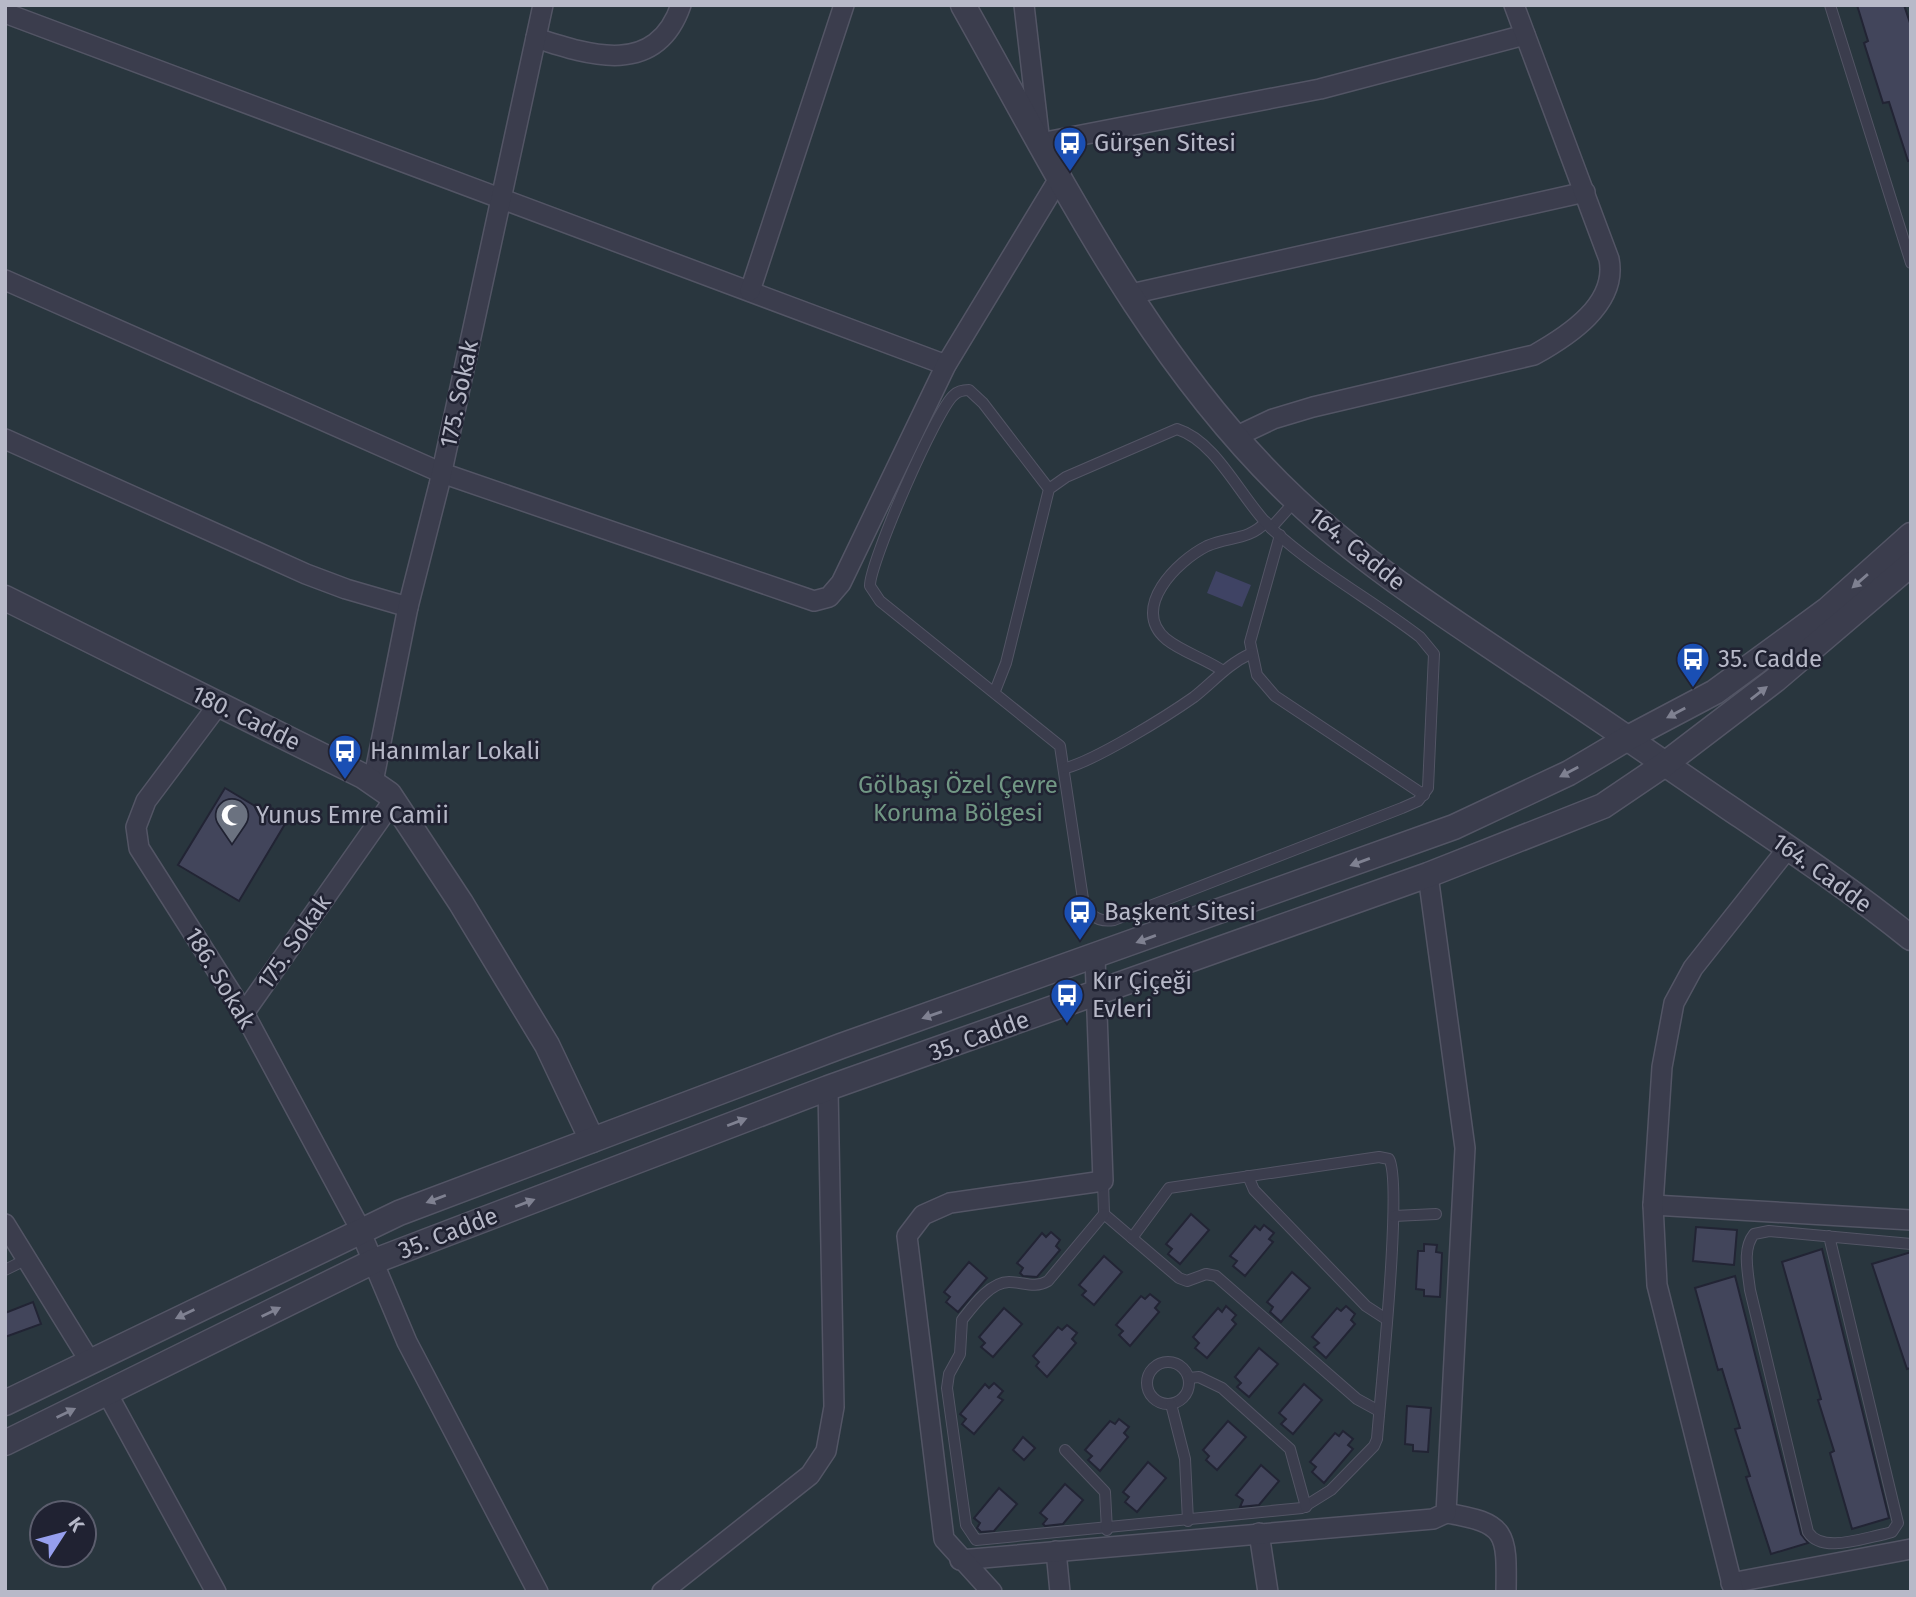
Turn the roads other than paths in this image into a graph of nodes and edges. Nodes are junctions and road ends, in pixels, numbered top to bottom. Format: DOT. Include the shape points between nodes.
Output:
graph roads {
  1 [pos="543,5"];
  2 [pos="681,5"];
  3 [pos="844,5"];
  4 [pos="963,5"];
  5 [pos="1024,5"];
  6 [pos="1514,5"];
  7 [pos="1829,5"];
  8 [pos="5,13"];
  9 [pos="1525,35"];
  10 [pos="536,38"];
  11 [pos="1040,143"];
  12 [pos="1060,177"];
  13 [pos="1586,192"];
  14 [pos="500,197"];
  15 [pos="1911,263"];
  16 [pos="5,279"];
  17 [pos="750,291"];
  18 [pos="1131,294"];
  19 [pos="946,365"];
  20 [pos="1235,437"];
  21 [pos="5,439"];
  22 [pos="442,473"];
  23 [pos="1049,489"];
  24 [pos="1296,499"];
  25 [pos="1272,528"];
  26 [pos="1911,535"];
  27 [pos="1911,564"];
  28 [pos="5,598"];
  29 [pos="408,607"];
  30 [pos="1250,654"];
  31 [pos="1223,671"];
  32 [pos="995,691"];
  33 [pos="218,705"];
  34 [pos="1628,738"];
  35 [pos="1665,764"];
  36 [pos="1066,768"];
  37 [pos="373,782"];
  38 [pos="1424,795"];
  39 [pos="393,801"];
  40 [pos="1788,848"];
  41 [pos="1428,875"];
  42 [pos="1911,938"];
  43 [pos="1095,957"];
  44 [pos="1098,994"];
  45 [pos="244,1013"];
  46 [pos="828,1088"];
  47 [pos="592,1140"];
  48 [pos="1248,1176"];
  49 [pos="1103,1181"];
  50 [pos="1653,1205"];
  51 [pos="1104,1214"];
  52 [pos="1436,1214"];
  53 [pos="1394,1216"];
  54 [pos="1911,1220"];
  55 [pos="5,1224"];
  56 [pos="360,1231"];
  57 [pos="1829,1237"];
  58 [pos="1132,1238"];
  59 [pos="1911,1244"];
  60 [pos="27,1259"];
  61 [pos="372,1262"];
  62 [pos="5,1270"];
  63 [pos="1386,1319"];
  64 [pos="89,1360"];
  65 [pos="1188,1378"];
  66 [pos="107,1393"];
  67 [pos="5,1403"];
  68 [pos="1171,1404"];
  69 [pos="1379,1411"];
  70 [pos="5,1443"];
  71 [pos="1065,1450"];
  72 [pos="1306,1507"];
  73 [pos="1446,1513"];
  74 [pos="1188,1521"];
  75 [pos="1107,1530"];
  76 [pos="1259,1533"];
  77 [pos="1911,1549"];
  78 [pos="1056,1551"];
  79 [pos="960,1560"];
  80 [pos="1733,1587"];
  81 [pos="216,1592"];
  82 [pos="538,1592"];
  83 [pos="662,1592"];
  84 [pos="992,1592"];
  85 [pos="1060,1592"];
  86 [pos="1268,1592"];
  87 [pos="1506,1592"];
  1 -- 10 [label="street, 175. Sokak"];
  2 -- 10 [label="street" via="670,30 638,53 589,55"];
  3 -- 17 [label="street"];
  4 -- 11 [label="street, 164. Cadde"];
  5 -- 11 [label="street"];
  6 -- 9 [label="street"];
  7 -- 15 [label="lane"];
  8 -- 14 [label="street"];
  9 -- 11 [label="street" via="1320,89"];
  9 -- 13 [label="street"];
  10 -- 14 [label="street, 175. Sokak"];
  11 -- 12 [label="street, 164. Cadde"];
  12 -- 18 [label="street, 164. Cadde"];
  12 -- 19 [label="street"];
  13 -- 18 [label="street"];
  13 -- 20 [label="street" via="1612,274 1590,314 1564,338 1534,355 1313,407"];
  14 -- 17 [label="street"];
  14 -- 22 [label="street, 175. Sokak"];
  16 -- 22 [label="street"];
  17 -- 19 [label="street"];
  18 -- 20 [label="street, 164. Cadde" via="1202,398"];
  19 -- 22 [label="street" via="841,583 824,599 814,601"];
  20 -- 24 [label="street, 164. Cadde"];
  21 -- 29 [label="street" via="306,574"];
  22 -- 29 [label="street, 175. Sokak"];
  23 -- 25 [label="lane" via="1177,429 1190,434 1210,453"];
  23 -- 32 [label="lane"];
  23 -- 32 [label="lane" via="983,402 964,389 953,395 938,421 872,566 870,586 880,601"];
  24 -- 25 [label="lane"];
  24 -- 34 [label="street, 164. Cadde" via="1398,583"];
  25 -- 30 [label="lane"];
  25 -- 31 [label="lane" via="1215,543 1194,554 1153,600 1154,622 1168,641"];
  25 -- 38 [label="lane" via="1420,637 1434,654 1430,779"];
  26 -- 34 [label="street, 35. Cadde, one-way" via="1827,610 1714,692"];
  35 -- 27 [label="street, 35. Cadde, one-way" via="1775,680"];
  28 -- 33 [label="street, 180. Cadde"];
  29 -- 37 [label="street, 175. Sokak"];
  30 -- 31 [label="lane"];
  30 -- 38 [label="lane" via="1256,675 1275,696"];
  31 -- 36 [label="lane" via="1176,709"];
  32 -- 36 [label="lane" via="1060,746"];
  33 -- 37 [label="street, 180. Cadde"];
  33 -- 45 [label="street, 186. Sokak" via="146,801 136,827 139,848"];
  34 -- 35 [label="street, 164. Cadde"];
  34 -- 43 [label="street, 35. Cadde, one-way" via="1569,773 1454,827"];
  35 -- 40 [label="street, 164. Cadde"];
  35 -- 41 [label="street, 35. Cadde" via="1603,806"];
  36 -- 38 [label="lane" via="1083,899 1091,916 1107,921 1402,808"];
  37 -- 39 [label="street, 180. Cadde"];
  39 -- 45 [label="street, 175. Sokak"];
  39 -- 47 [label="street, 180. Cadde" via="547,1045"];
  40 -- 42 [label="street, 164. Cadde"];
  40 -- 50 [label="street" via="1693,968 1674,1003 1662,1067"];
  41 -- 44 [label="street, 35. Cadde"];
  41 -- 73 [label="street" via="1465,1148"];
  43 -- 44 [label="street"];
  43 -- 47 [label="street, 35. Cadde, one-way"];
  44 -- 46 [label="street, 35. Cadde"];
  44 -- 49 [label="street"];
  45 -- 56 [label="street, 186. Sokak"];
  61 -- 46 [label="street, 35. Cadde, one-way"];
  46 -- 83 [label="street" via="834,1407 827,1451 810,1475"];
  47 -- 56 [label="street, 35. Cadde, one-way"];
  48 -- 53 [label="lane" via="1384,1157 1394,1171"];
  48 -- 58 [label="lane" via="1165,1190"];
  48 -- 63 [label="lane" via="1255,1190 1310,1248 1366,1306"];
  49 -- 51 [label="lane"];
  49 -- 79 [label="street" via="950,1203 923,1215 907,1236 942,1528 944,1539"];
  50 -- 54 [label="street"];
  50 -- 80 [label="street" via="1657,1285"];
  51 -- 58 [label="lane"];
  51 -- 75 [label="lane" via="1048,1281 1038,1285 1001,1283 984,1295 962,1320 960,1354 947,1379 965,1525 972,1537 988,1541"];
  52 -- 53 [label="lane"];
  53 -- 63 [label="lane"];
  55 -- 60 [label="street"];
  56 -- 61 [label="street, 186. Sokak"];
  56 -- 64 [label="street, 35. Cadde, one-way"];
  57 -- 57 [label="lane" via="1898,1523 1885,1534 1823,1544 1808,1532 1750,1290 1747,1254 1749,1240 1760,1231"];
  57 -- 59 [label="lane"];
  58 -- 69 [label="lane" via="1179,1278 1216,1276 1357,1399"];
  60 -- 62 [label="lane"];
  60 -- 64 [label="street"];
  66 -- 61 [label="street, 35. Cadde, one-way"];
  61 -- 82 [label="street, 186. Sokak" via="452,1432"];
  63 -- 69 [label="lane"];
  64 -- 66 [label="street"];
  64 -- 67 [label="street, 35. Cadde"];
  65 -- 68 [label="lane" via="1185,1395"];
  65 -- 68 [label="lane" via="1185,1370 1169,1362 1148,1375 1154,1399"];
  65 -- 72 [label="lane" via="1199,1377 1222,1388 1287,1445 1294,1455"];
  70 -- 66 [label="street, 35. Cadde, one-way"];
  66 -- 81 [label="street"];
  68 -- 74 [label="lane" via="1185,1459"];
  69 -- 72 [label="lane" via="1377,1439 1370,1452"];
  71 -- 75 [label="lane" via="1105,1492"];
  72 -- 74 [label="lane"];
  73 -- 76 [label="street" via="1433,1519"];
  73 -- 87 [label="street" via="1490,1523 1500,1533 1507,1559"];
  74 -- 75 [label="lane"];
  76 -- 78 [label="street"];
  76 -- 86 [label="street"];
  77 -- 80 [label="street"];
  78 -- 79 [label="street"];
  78 -- 85 [label="street"];
  79 -- 84 [label="street"];
}
